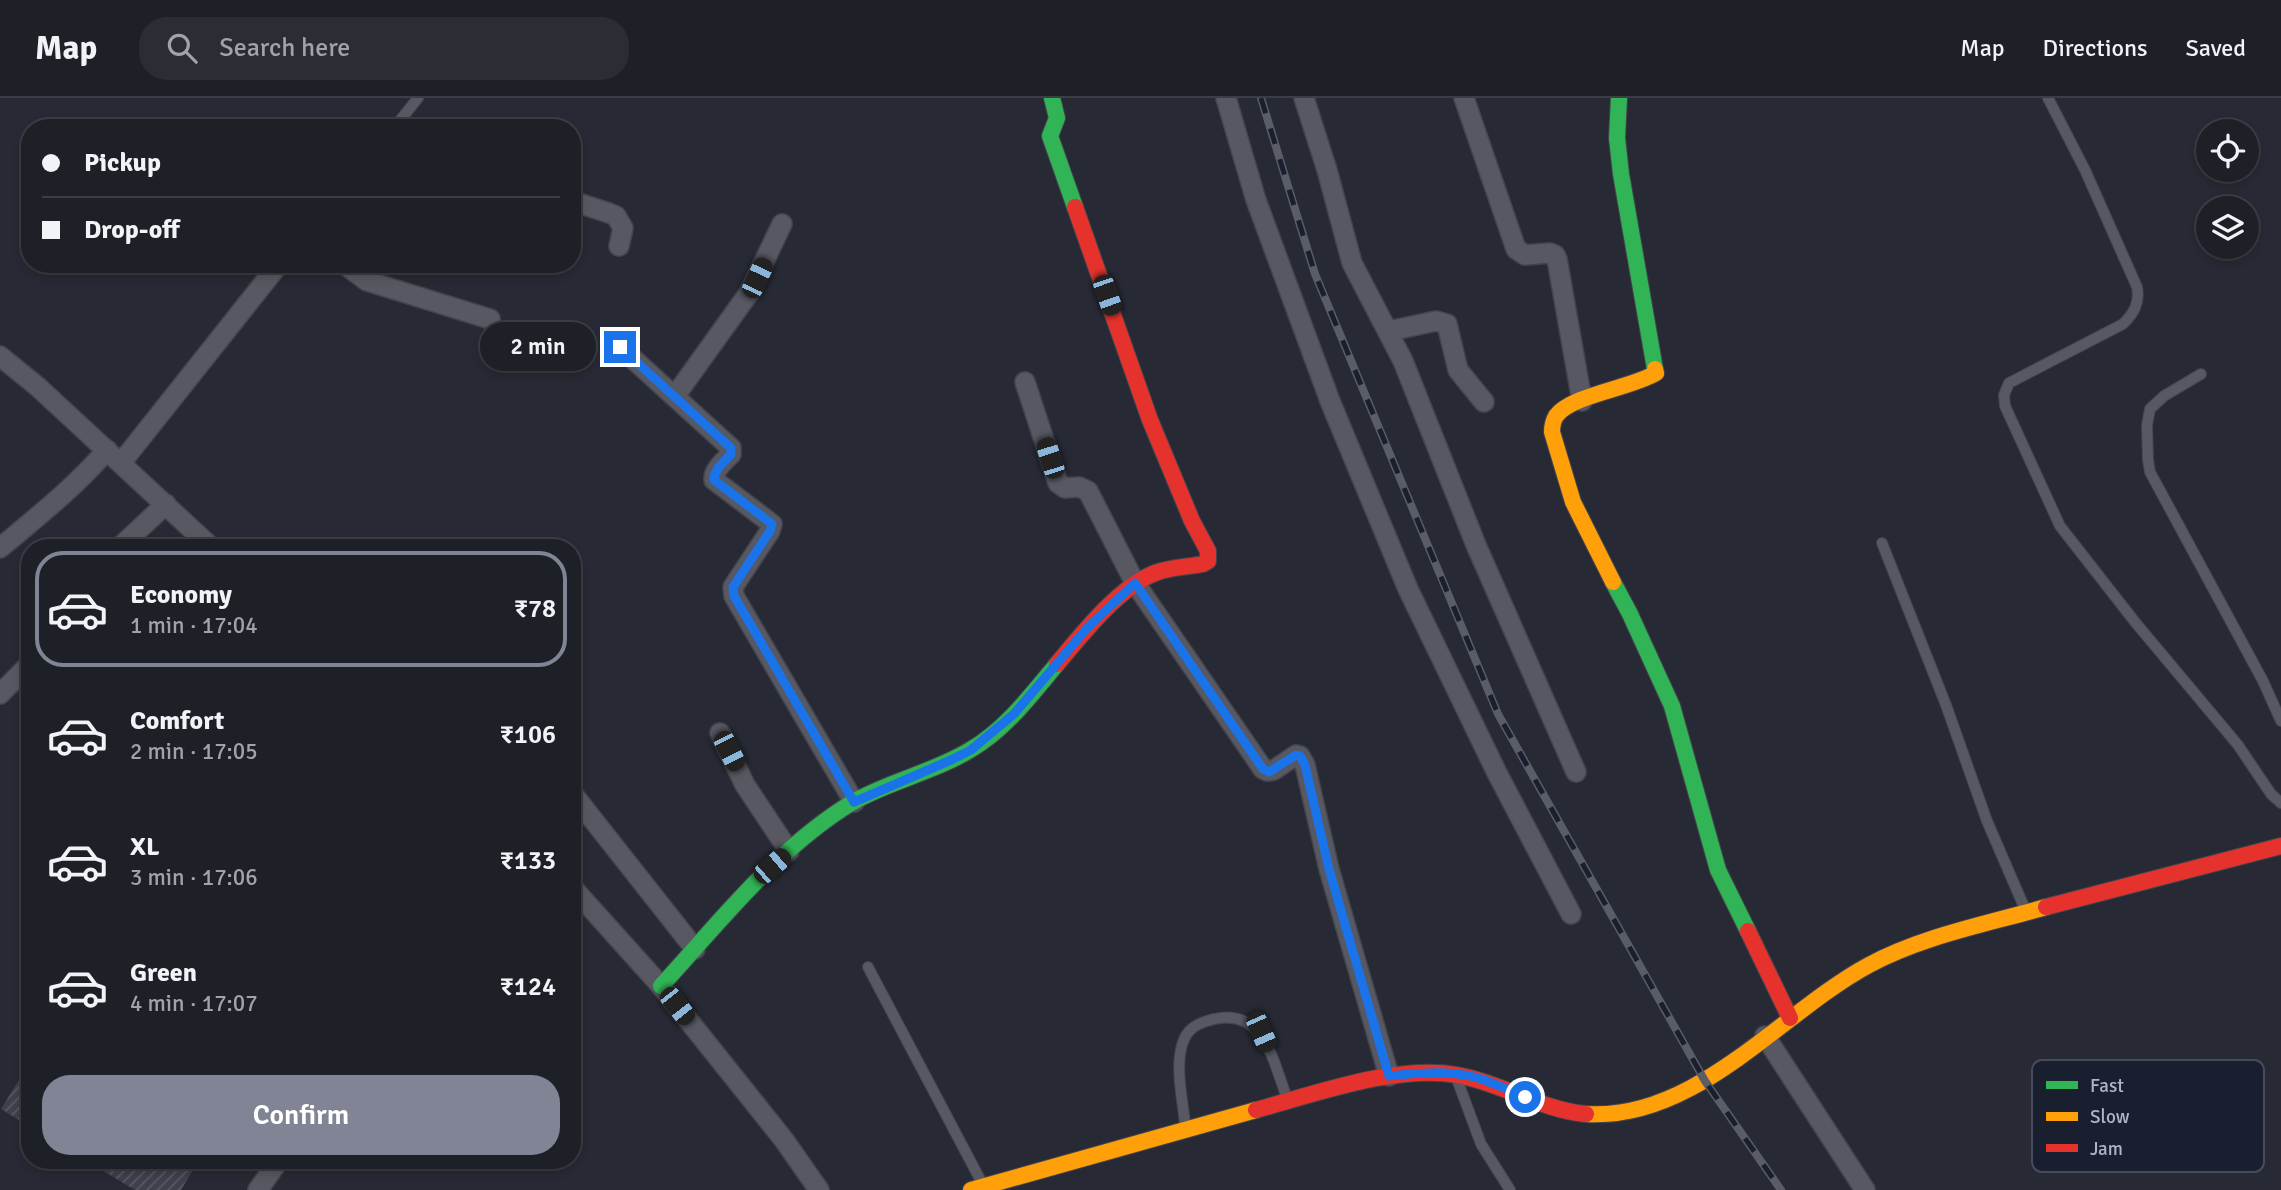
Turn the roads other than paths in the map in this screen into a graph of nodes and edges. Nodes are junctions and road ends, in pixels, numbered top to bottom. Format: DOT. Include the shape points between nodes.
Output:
graph roads {
  1 [pos="418,98"];
  2 [pos="1052,98"];
  3 [pos="1226,98"];
  4 [pos="1304,98"];
  5 [pos="1464,98"];
  6 [pos="1619,98"];
  7 [pos="2048,98"];
  8 [pos="401,119"];
  9 [pos="581,204"];
  10 [pos="782,223"];
  11 [pos="620,246"];
  12 [pos="271,273"];
  13 [pos="356,273"];
  14 [pos="490,319"];
  15 [pos="1389,331"];
  16 [pos="620,347"];
  17 [pos="0,356"];
  18 [pos="2201,374"];
  19 [pos="1025,382"];
  20 [pos="675,396"];
  21 [pos="1582,401"];
  22 [pos="1484,402"];
  23 [pos="114,456"];
  24 [pos="166,504"];
  25 [pos="129,539"];
  26 [pos="203,539"];
  27 [pos="1882,544"];
  28 [pos="0,548"];
  29 [pos="1135,583"];
  30 [pos="21,673"];
  31 [pos="0,694"];
  32 [pos="2281,721"];
  33 [pos="720,733"];
  34 [pos="1577,772"];
  35 [pos="854,802"];
  36 [pos="2281,803"];
  37 [pos="581,804"];
  38 [pos="2281,846"];
  39 [pos="789,851"];
  40 [pos="581,897"];
  41 [pos="2026,912"];
  42 [pos="1572,914"];
  43 [pos="695,949"];
  44 [pos="868,967"];
  45 [pos="661,986"];
  46 [pos="1790,1018"];
  47 [pos="1765,1036"];
  48 [pos="1455,1074"];
  49 [pos="1389,1076"];
  50 [pos="1288,1102"];
  51 [pos="1185,1128"];
  52 [pos="273,1169"];
  53 [pos="978,1188"];
  54 [pos="258,1190"];
  55 [pos="819,1190"];
  56 [pos="1510,1190"];
  57 [pos="1865,1190"];
  1 -- 8 [label="lane"];
  2 -- 29 [label="street" via="1059,119 1051,135 1053,145 1150,420 1208,551 1208,561 1203,564 1157,572"];
  3 -- 42 [label="street" via="1256,200 1330,401 1408,589"];
  4 -- 15 [label="street" via="1352,262"];
  5 -- 21 [label="street" via="1516,249 1524,256 1550,253 1557,259"];
  6 -- 21 [label="street" via="1621,174 1657,367 1652,376"];
  7 -- 36 [label="lane" via="2085,170 2138,296 2133,314 2123,324 2010,383 2005,406 2060,526"];
  9 -- 11 [label="street" via="616,216 623,228"];
  10 -- 20 [label="street" via="749,293"];
  12 -- 23 [label="street"];
  13 -- 14 [label="street" via="366,281"];
  15 -- 22 [label="street" via="1436,321 1447,324 1458,370"];
  15 -- 34 [label="street" via="1476,545"];
  16 -- 20 [label="street"];
  17 -- 23 [label="street"];
  18 -- 32 [label="lane" via="2150,408 2150,472"];
  19 -- 29 [label="street" via="1058,483 1088,491"];
  20 -- 35 [label="street" via="732,450 714,475 716,483 772,524 733,587 734,596"];
  21 -- 46 [label="street" via="1558,413 1552,426 1573,502 1672,706 1718,870"];
  23 -- 24 [label="street"];
  23 -- 28 [label="street" via="88,472"];
  24 -- 25 [label="street"];
  24 -- 26 [label="street"];
  27 -- 41 [label="lane"];
  29 -- 35 [label="street" via="1088,627 1014,714 989,736 951,760"];
  29 -- 49 [label="street" via="1263,769 1274,771 1296,755 1305,765 1329,869"];
  30 -- 31 [label="street"];
  33 -- 39 [label="street" via="745,785"];
  35 -- 39 [label="street"];
  37 -- 43 [label="street"];
  38 -- 41 [label="street"];
  39 -- 43 [label="street"];
  40 -- 45 [label="street"];
  41 -- 46 [label="street" via="1907,948 1868,965"];
  43 -- 45 [label="street"];
  44 -- 53 [label="lane"];
  45 -- 55 [label="street"];
  46 -- 47 [label="street"];
  47 -- 48 [label="street" via="1705,1081 1626,1112 1569,1112"];
  47 -- 57 [label="street"];
  48 -- 49 [label="street"];
  48 -- 56 [label="lane" via="1481,1143"];
  49 -- 50 [label="street"];
  50 -- 51 [label="street"];
  50 -- 51 [label="lane" via="1261,1032 1235,1017 1218,1018 1196,1025 1181,1046"];
  51 -- 53 [label="street"];
  52 -- 54 [label="street"];
}
